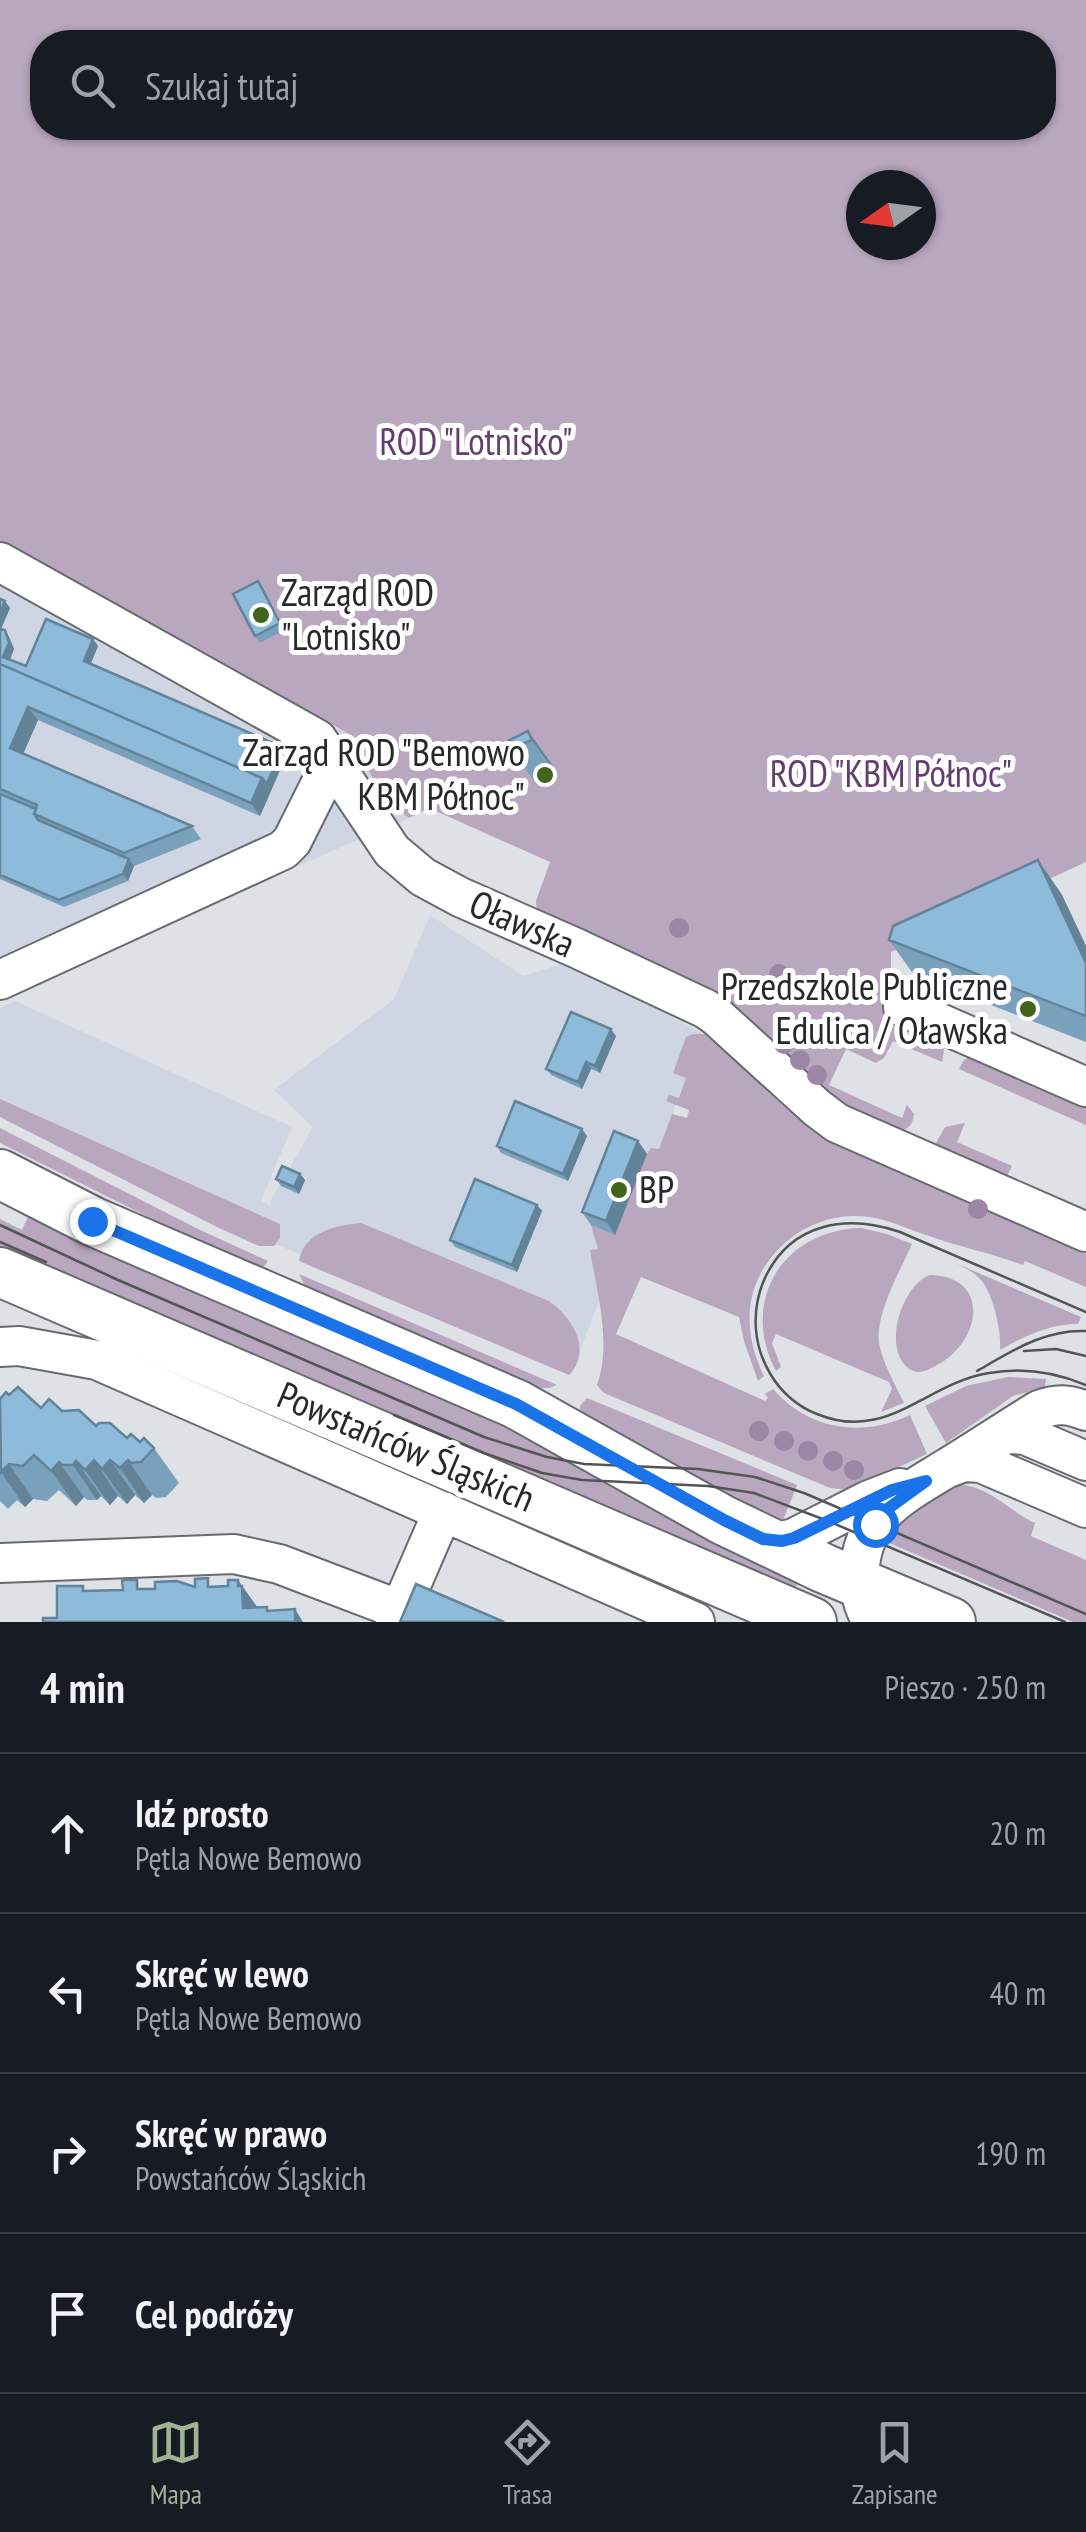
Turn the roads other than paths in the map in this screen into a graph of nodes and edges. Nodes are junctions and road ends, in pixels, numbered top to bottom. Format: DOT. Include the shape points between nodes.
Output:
graph roads {
  1 [pos="0,562"];
  2 [pos="332,761"];
  3 [pos="6,972"];
  4 [pos="902,1007"];
  5 [pos="1086,1087"];
  6 [pos="0,1174"];
  7 [pos="1086,1232"];
  8 [pos="0,1272"];
  9 [pos="0,1347"];
  10 [pos="1086,1412"];
  11 [pos="991,1440"];
  12 [pos="1086,1461"];
  13 [pos="937,1474"];
  14 [pos="1086,1508"];
  15 [pos="443,1510"];
  16 [pos="763,1539"];
  17 [pos="0,1563"];
  18 [pos="866,1602"];
  19 [pos="398,1616"];
  20 [pos="694,1622"];
  21 [pos="812,1622"];
  22 [pos="951,1622"];
  1 -- 2 [label="street, Oławska" via="317,739"];
  2 -- 3 [label="street" via="283,850"];
  2 -- 7 [label="street, Oławska" via="392,850 423,877 706,1009 837,1123"];
  4 -- 5 [label="street"];
  6 -- 16 [label="main road, Powstańców Śląskich" via="92,1221 516,1404"];
  8 -- 21 [label="main road, Powstańców Śląskich"];
  9 -- 15 [label="street" via="98,1360"];
  10 -- 11 [label="street" via="1066,1404 1044,1408"];
  11 -- 12 [label="street" via="1020,1434"];
  11 -- 13 [label="street"];
  13 -- 14 [label="street" via="981,1462"];
  13 -- 16 [label="street" via="794,1538"];
  13 -- 18 [label="street" via="875,1524 860,1562"];
  15 -- 19 [label="street"];
  15 -- 20 [label="street"];
  16 -- 18 [label="main road, Powstańców Śląskich" via="823,1568"];
  17 -- 19 [label="street" via="234,1554 280,1564"];
  18 -- 22 [label="main road, Powstańców Śląskich"];
}
